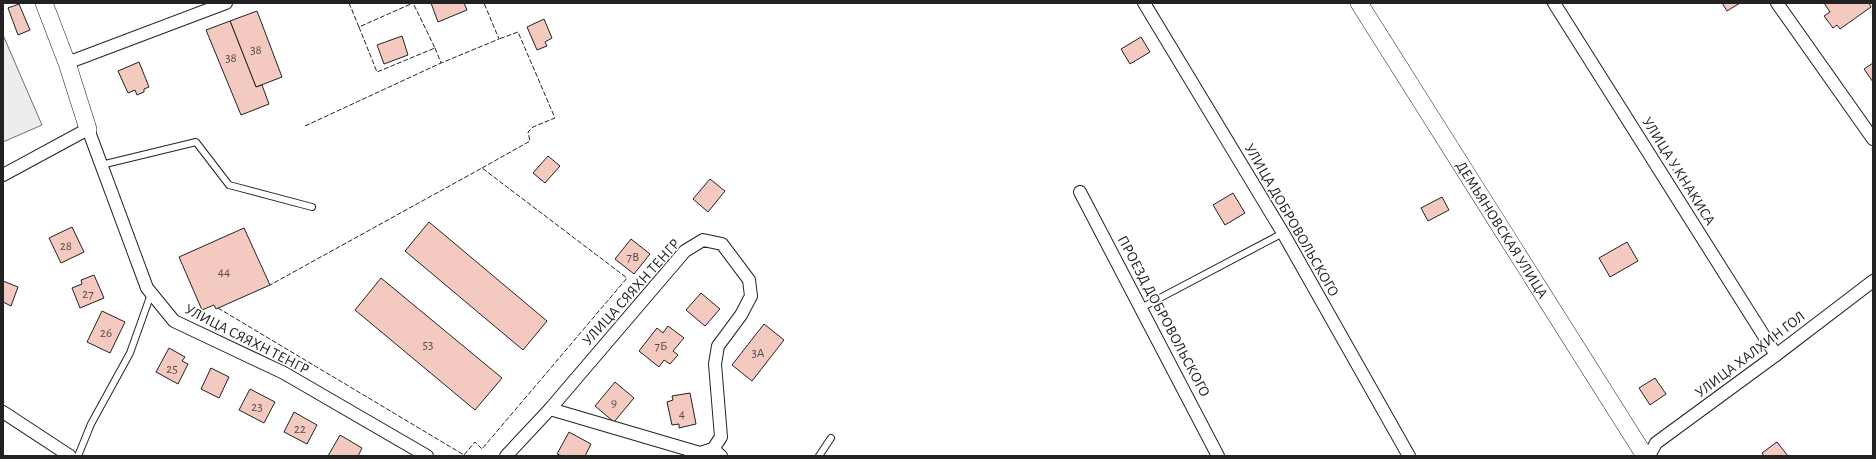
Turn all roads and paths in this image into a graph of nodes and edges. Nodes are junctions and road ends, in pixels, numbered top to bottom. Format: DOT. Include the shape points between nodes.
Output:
graph roads {
  1 [pos="44,3"];
  2 [pos="226,3"];
  3 [pos="1144,3"];
  4 [pos="1359,3"];
  5 [pos="1554,3"];
  6 [pos="1777,3"];
  7 [pos="67,63"];
  8 [pos="88,129"];
  9 [pos="1873,139"];
  10 [pos="101,166"];
  11 [pos="3,175"];
  12 [pos="1080,192"];
  13 [pos="312,207"];
  14 [pos="1283,233"];
  15 [pos="1873,281"];
  16 [pos="151,294"];
  17 [pos="1141,308"];
  18 [pos="1776,355"];
  19 [pos="550,409"];
  20 [pos="3,412"];
  21 [pos="831,438"];
  22 [pos="717,453"];
  23 [pos="70,456"];
  24 [pos="78,456"];
  25 [pos="427,456"];
  26 [pos="506,456"];
  27 [pos="819,456"];
  28 [pos="1218,456"];
  29 [pos="1409,456"];
  30 [pos="1646,456"];
  31 [pos="1649,456"];
  1 -- 7 [label="street"];
  2 -- 7 [label="street"];
  3 -- 14 [label="street, УЛИЦА ДОБРОВОЛЬСКОГО"];
  4 -- 30 [label="street, ДЕМЬЯНОВСКАЯ УЛИЦА"];
  5 -- 18 [label="street, УЛИЦА У.КНАКИСА"];
  6 -- 9 [label="street"];
  7 -- 8 [label="street"];
  8 -- 10 [label="street, УЛИЦА СЯЯХН ТЕНГР"];
  8 -- 11 [label="street"];
  10 -- 13 [label="lane" via="196,142 229,185"];
  10 -- 16 [label="street, УЛИЦА СЯЯХН ТЕНГР"];
  12 -- 17 [label="street, ПРОЕЗД ДОБРОВОЛЬСКОГО"];
  14 -- 17 [label="lane"];
  14 -- 29 [label="street, УЛИЦА ДОБРОВОЛЬСКОГО"];
  15 -- 18 [label="street, УЛИЦА ХАЛХИН ГОЛ"];
  16 -- 24 [label="lane" via="130,353 91,424"];
  16 -- 25 [label="street, УЛИЦА СЯЯХН ТЕНГР" via="174,321 284,373"];
  17 -- 28 [label="street, ПРОЕЗД ДОБРОВОЛЬСКОГО"];
  18 -- 31 [label="street, УЛИЦА ХАЛХИН ГОЛ" via="1656,443"];
  19 -- 22 [label="street, УЛИЦА СЯЯХН ТЕНГР" via="700,454"];
  19 -- 22 [label="street, УЛИЦА СЯЯХН ТЕНГР" via="685,251 703,240 722,244 749,280 751,296 741,315 718,346 714,364 722,437"];
  19 -- 26 [label="street, УЛИЦА СЯЯХН ТЕНГР"];
  20 -- 23 [label="street"];
  21 -- 27 [label="lane"];
}
